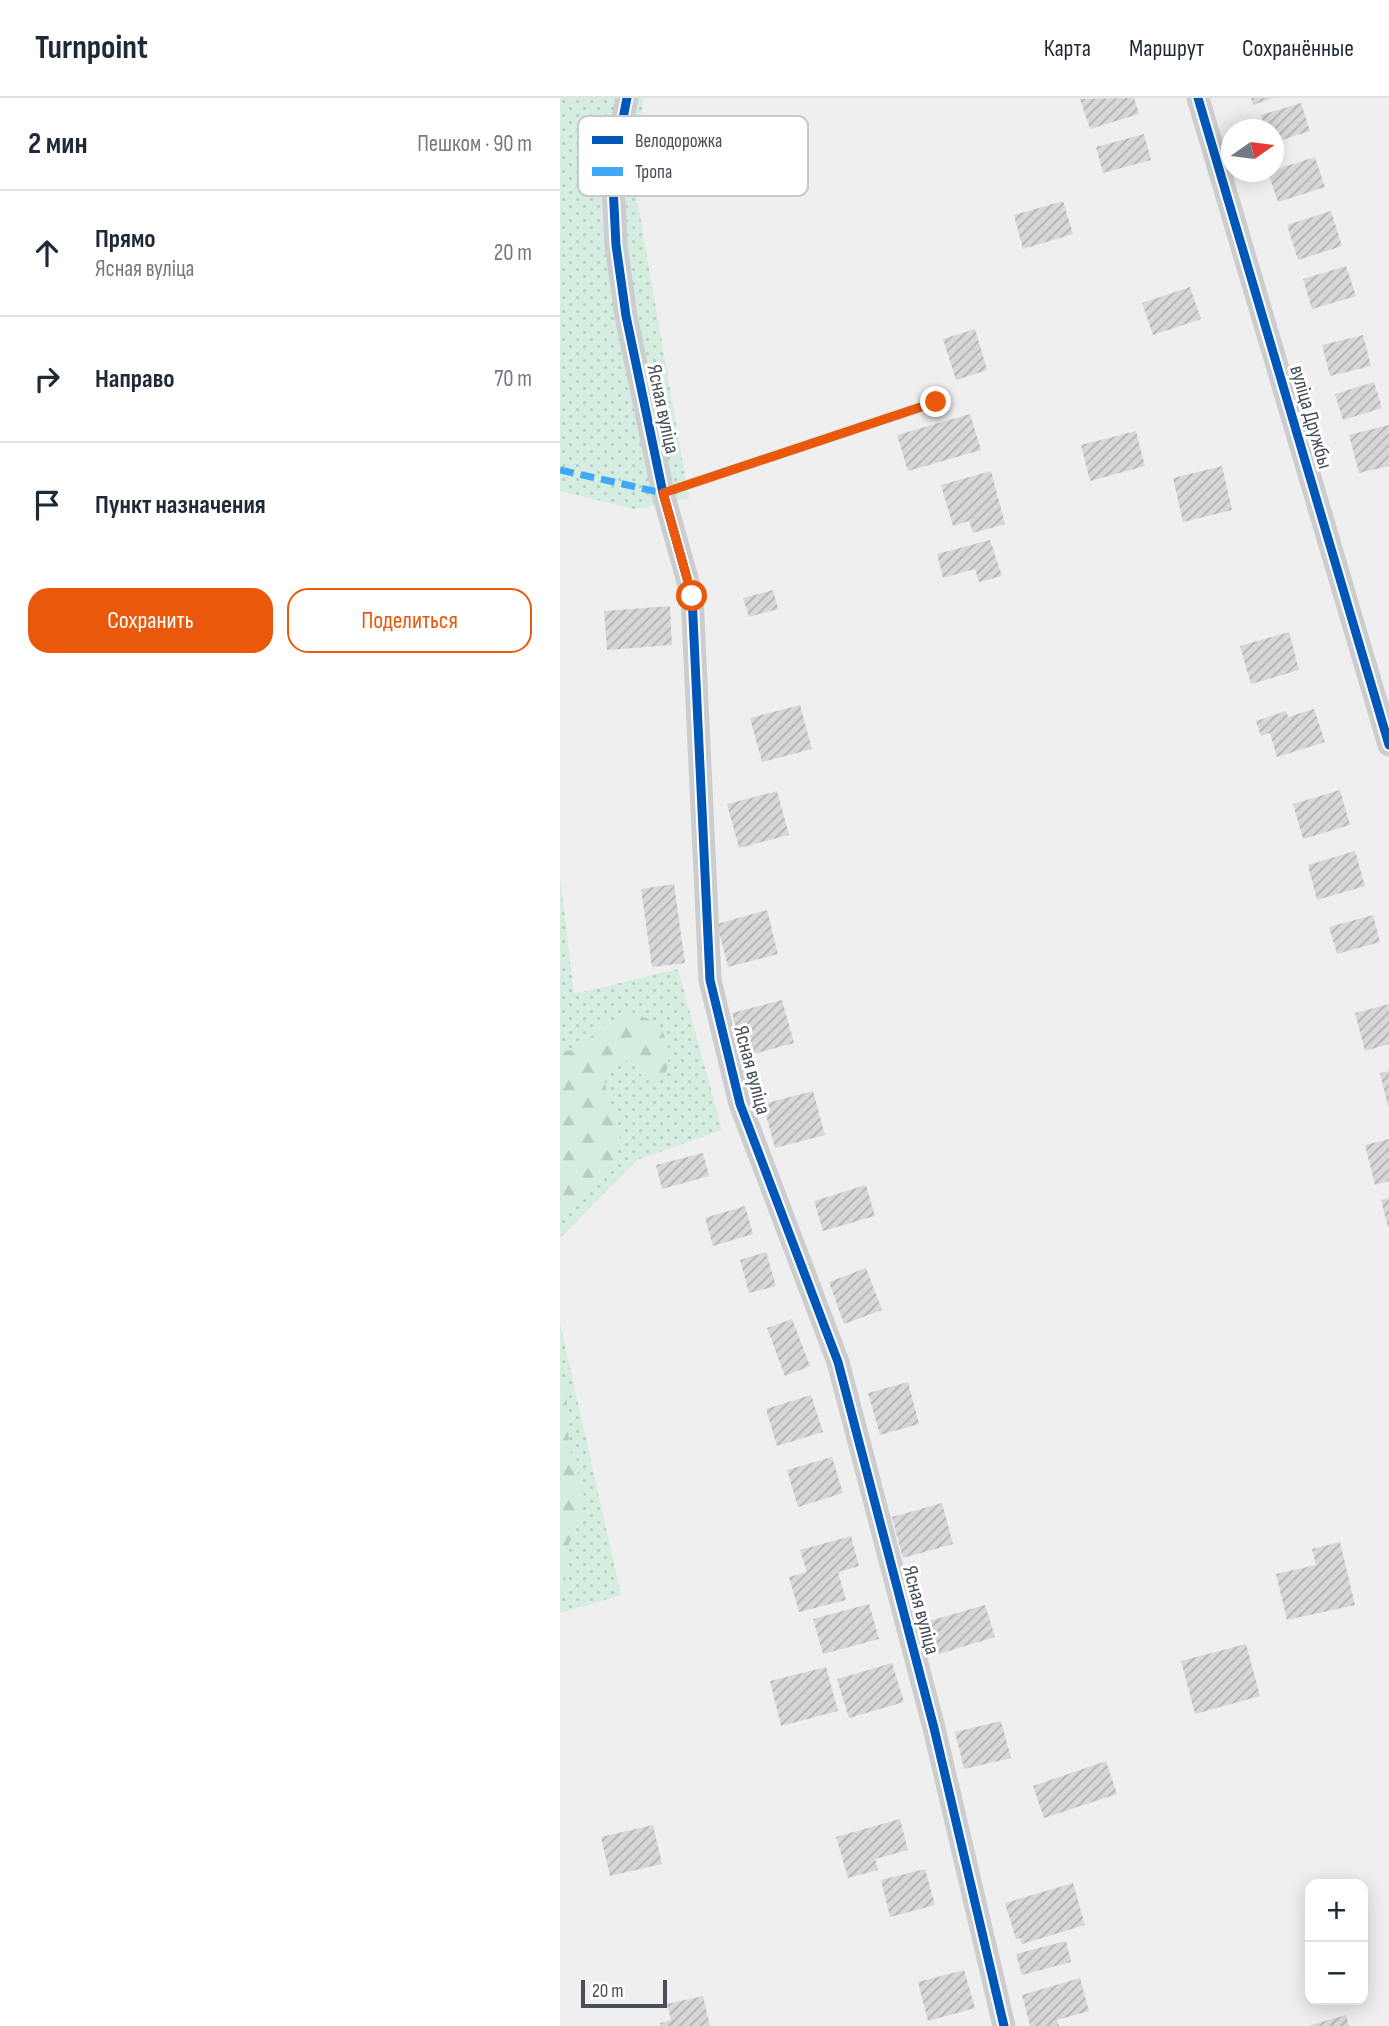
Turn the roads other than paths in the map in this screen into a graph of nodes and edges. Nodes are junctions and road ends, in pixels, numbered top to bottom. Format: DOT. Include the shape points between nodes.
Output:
graph roads {
  1 [pos="626,98"];
  2 [pos="1198,98"];
  3 [pos="622,116"];
  4 [pos="614,196"];
  5 [pos="936,402"];
  6 [pos="663,493"];
  7 [pos="1389,746"];
  8 [pos="1004,2026"];
  1 -- 3 [label="street, Ясная вуліца"];
  2 -- 7 [label="street, вуліца Дружбы"];
  4 -- 6 [label="street, Ясная вуліца" via="626,316"];
  5 -- 6 [label="lane"];
  6 -- 8 [label="street, Ясная вуліца" via="692,596 710,980 740,1104 838,1362 934,1728"];
}
